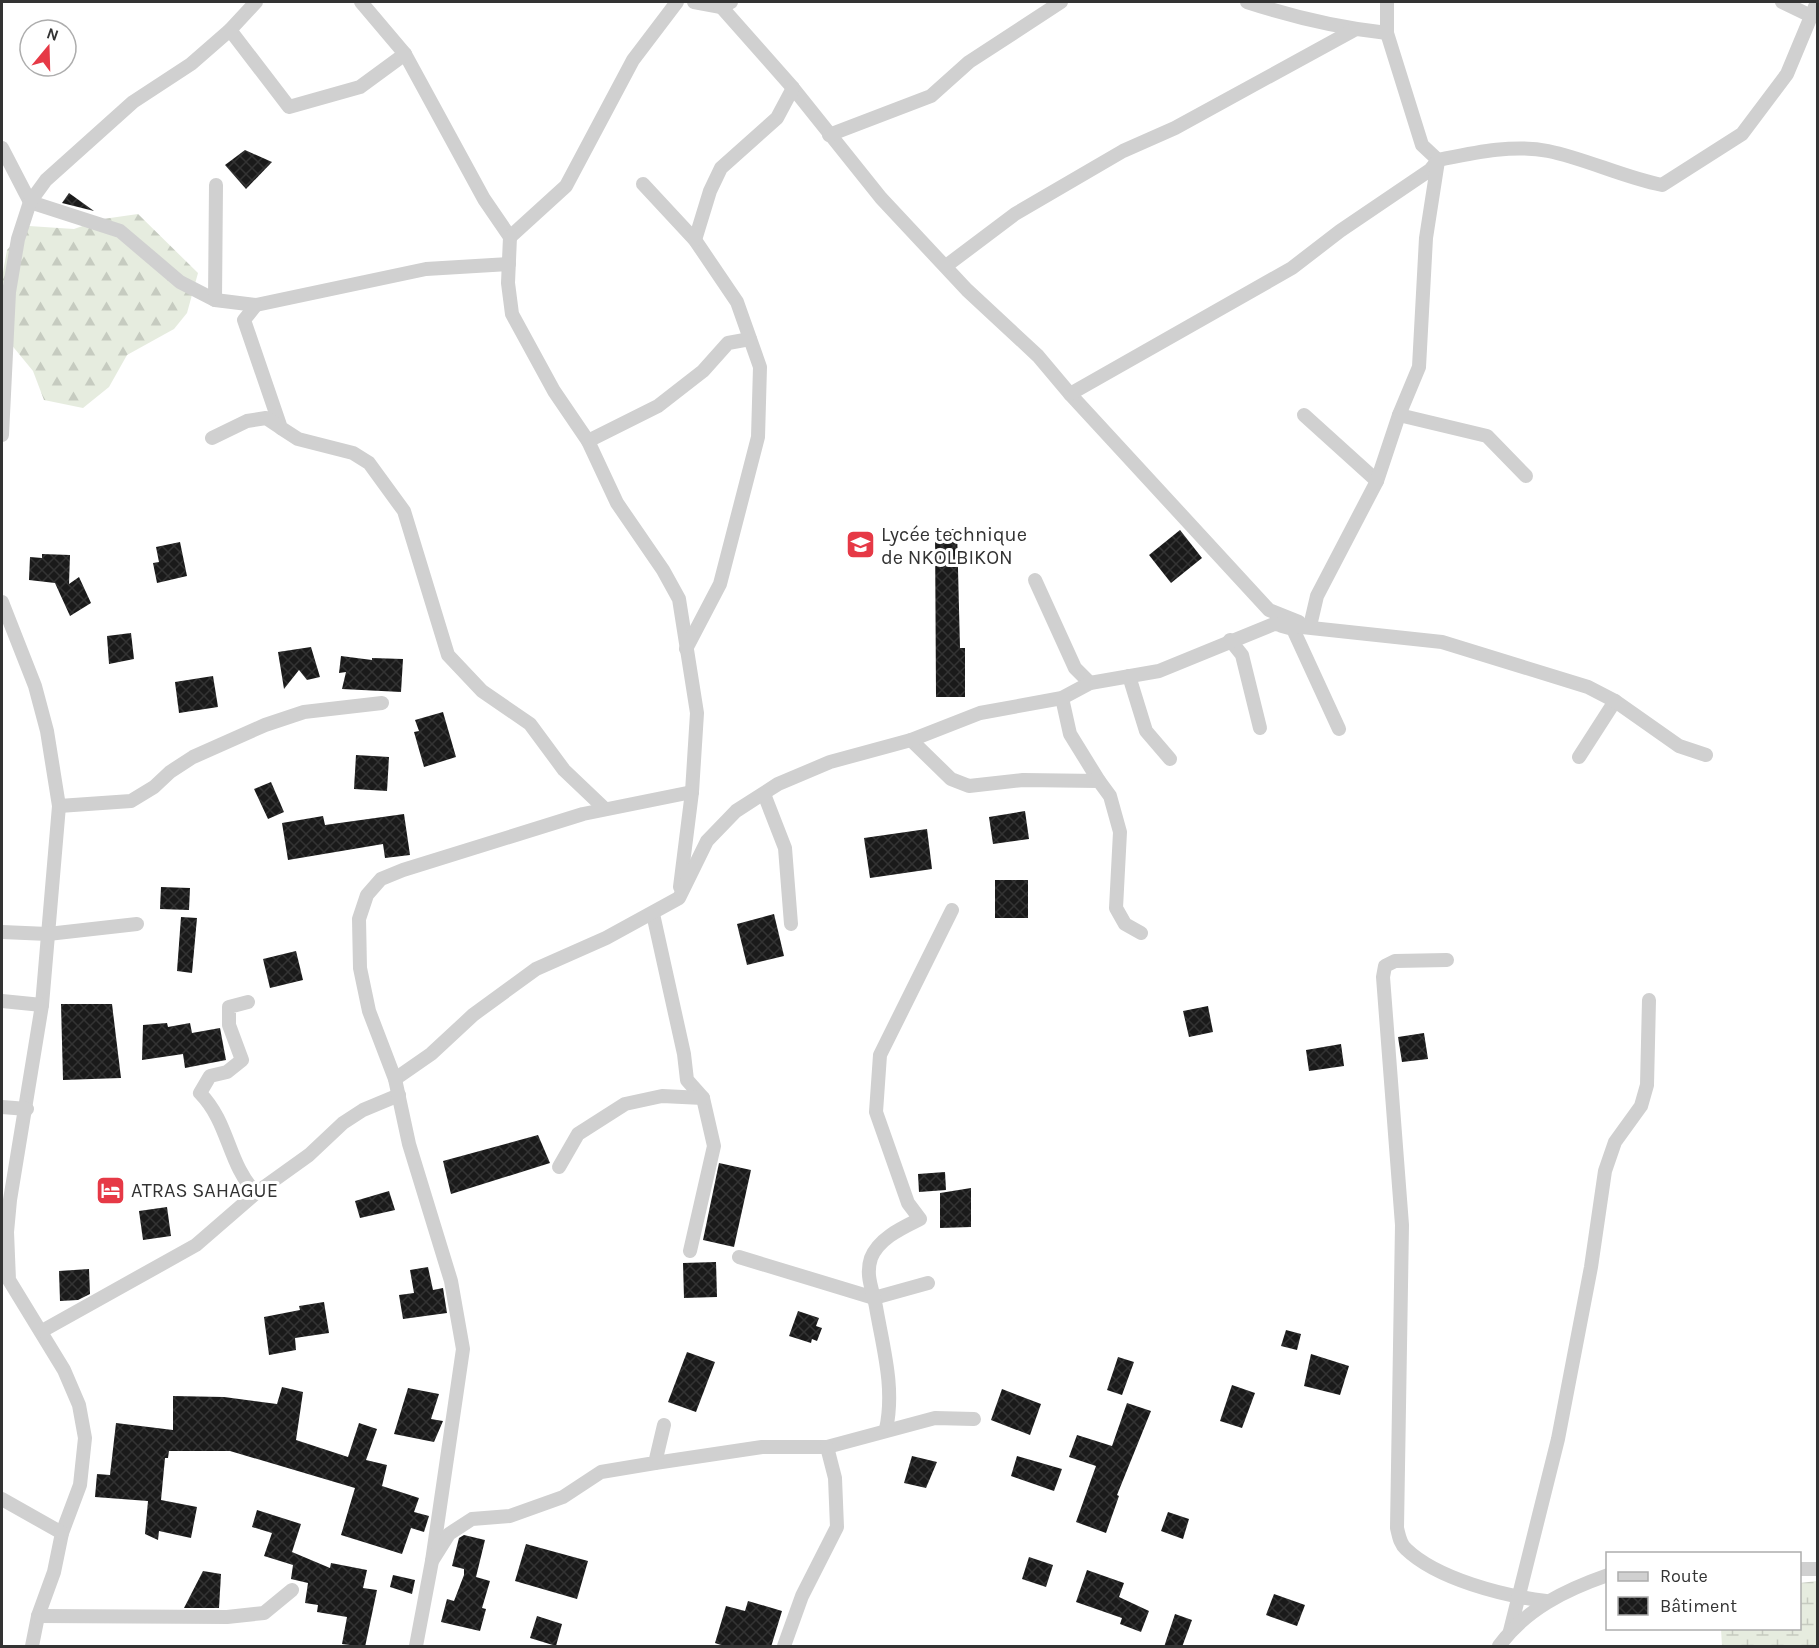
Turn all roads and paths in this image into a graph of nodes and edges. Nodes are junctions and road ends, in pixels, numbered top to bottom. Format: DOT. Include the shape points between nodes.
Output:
graph roads {
  1 [pos="256,2"];
  2 [pos="361,2"];
  3 [pos="677,2"];
  4 [pos="694,2"];
  5 [pos="1061,2"];
  6 [pos="1247,2"];
  7 [pos="1387,2"];
  8 [pos="1782,2"];
  9 [pos="1817,2"];
  10 [pos="723,3"];
  11 [pos="1811,16"];
  12 [pos="230,30"];
  13 [pos="1354,30"];
  14 [pos="1387,33"];
  15 [pos="405,54"];
  16 [pos="793,88"];
  17 [pos="829,135"];
  18 [pos="2,148"];
  19 [pos="1438,160"];
  20 [pos="643,184"];
  21 [pos="216,185"];
  22 [pos="30,202"];
  23 [pos="510,237"];
  24 [pos="695,240"];
  25 [pos="509,264"];
  26 [pos="946,266"];
  27 [pos="215,300"];
  28 [pos="256,305"];
  29 [pos="750,339"];
  30 [pos="4,364"];
  31 [pos="1070,394"];
  32 [pos="1304,415"];
  33 [pos="1399,415"];
  34 [pos="281,428"];
  35 [pos="2,435"];
  36 [pos="212,438"];
  37 [pos="588,441"];
  38 [pos="1526,476"];
  39 [pos="1377,481"];
  40 [pos="1035,579"];
  41 [pos="2,602"];
  42 [pos="1274,624"];
  43 [pos="1310,626"];
  44 [pos="1230,640"];
  45 [pos="686,649"];
  46 [pos="1129,676"];
  47 [pos="1090,683"];
  48 [pos="1062,698"];
  49 [pos="1615,701"];
  50 [pos="382,703"];
  51 [pos="1260,728"];
  52 [pos="1339,729"];
  53 [pos="911,740"];
  54 [pos="1706,755"];
  55 [pos="1579,757"];
  56 [pos="1170,759"];
  57 [pos="1100,781"];
  58 [pos="692,792"];
  59 [pos="764,794"];
  60 [pos="58,806"];
  61 [pos="605,809"];
  62 [pos="679,898"];
  63 [pos="952,910"];
  64 [pos="653,914"];
  65 [pos="137,924"];
  66 [pos="791,924"];
  67 [pos="2,932"];
  68 [pos="1141,933"];
  69 [pos="48,934"];
  70 [pos="1447,960"];
  71 [pos="1649,1000"];
  72 [pos="2,1001"];
  73 [pos="248,1002"];
  74 [pos="42,1005"];
  75 [pos="395,1078"];
  76 [pos="399,1095"];
  77 [pos="703,1098"];
  78 [pos="2,1107"];
  79 [pos="27,1109"];
  80 [pos="559,1167"];
  81 [pos="256,1193"];
  82 [pos="690,1251"];
  83 [pos="739,1257"];
  84 [pos="5,1281"];
  85 [pos="928,1283"];
  86 [pos="874,1298"];
  87 [pos="42,1332"];
  88 [pos="974,1419"];
  89 [pos="664,1425"];
  90 [pos="886,1429"];
  91 [pos="827,1447"];
  92 [pos="655,1463"];
  93 [pos="2,1498"];
  94 [pos="62,1533"];
  95 [pos="432,1561"];
  96 [pos="1801,1569"];
  97 [pos="1818,1569"];
  98 [pos="1606,1576"];
  99 [pos="292,1590"];
  100 [pos="1518,1598"];
  101 [pos="1546,1601"];
  102 [pos="38,1616"];
  103 [pos="1510,1631"];
  104 [pos="32,1647"];
  105 [pos="416,1647"];
  106 [pos="784,1647"];
  107 [pos="1499,1647"];
  1 -- 12 [label="street"];
  2 -- 15 [label="street"];
  3 -- 23 [label="street" via="633,60 566,186"];
  4 -- 10 [label="street"];
  5 -- 17 [label="street" via="969,62 931,96"];
  6 -- 13 [label="street"];
  7 -- 14 [label="street"];
  8 -- 11 [label="street"];
  9 -- 11 [label="street"];
  10 -- 16 [label="street"];
  11 -- 19 [label="street" via="1787,74 1742,134 1662,185 1631,179 1593,163 1545,150 1492,149"];
  12 -- 15 [label="street" via="289,107 360,87"];
  12 -- 22 [label="street" via="191,64 133,102 46,180"];
  13 -- 14 [label="street"];
  13 -- 26 [label="street" via="1103,163 1015,214"];
  14 -- 19 [label="street" via="1422,144"];
  15 -- 23 [label="street" via="484,200"];
  16 -- 17 [label="street"];
  16 -- 24 [label="street" via="777,118 721,168"];
  17 -- 26 [label="street" via="881,198"];
  18 -- 22 [label="street"];
  19 -- 31 [label="street" via="1430,170 1293,268"];
  19 -- 33 [label="street" via="1426,238 1419,367"];
  20 -- 24 [label="street"];
  21 -- 27 [label="street"];
  22 -- 27 [label="street" via="120,231 180,282"];
  22 -- 30 [label="street" via="18,239 9,292"];
  23 -- 25 [label="street"];
  24 -- 29 [label="street" via="737,302"];
  25 -- 28 [label="street" via="426,269"];
  25 -- 37 [label="street" via="512,314 554,391"];
  26 -- 31 [label="street" via="966,290 1038,356"];
  27 -- 28 [label="street"];
  28 -- 34 [label="street" via="244,320"];
  29 -- 37 [label="street" via="728,343 703,370 658,406"];
  29 -- 45 [label="street" via="760,367 758,437 720,584"];
  30 -- 35 [label="street"];
  31 -- 43 [label="street" via="1269,610"];
  32 -- 39 [label="street"];
  33 -- 38 [label="street" via="1487,436"];
  33 -- 39 [label="street"];
  34 -- 36 [label="street" via="266,418 247,421"];
  34 -- 61 [label="street" via="298,439 353,453 369,463 404,510 448,655 482,691 530,724 564,770"];
  37 -- 45 [label="street" via="617,503 679,599"];
  39 -- 43 [label="street" via="1317,596"];
  40 -- 47 [label="street" via="1075,668"];
  41 -- 60 [label="street" via="38,697"];
  42 -- 43 [label="street"];
  42 -- 44 [label="street"];
  42 -- 52 [label="street" via="1293,629"];
  43 -- 49 [label="street" via="1442,642 1588,687"];
  44 -- 46 [label="street" via="1158,671"];
  44 -- 51 [label="street" via="1242,655"];
  45 -- 58 [label="street" via="697,713"];
  46 -- 47 [label="street"];
  46 -- 56 [label="street" via="1146,731"];
  47 -- 48 [label="street"];
  48 -- 53 [label="street" via="980,713"];
  48 -- 57 [label="street" via="1070,734"];
  49 -- 54 [label="street" via="1679,746"];
  49 -- 55 [label="street"];
  50 -- 60 [label="street" via="304,712 265,725 193,757 131,801"];
  53 -- 57 [label="street" via="951,779 969,786 1023,780"];
  53 -- 59 [label="street" via="830,762"];
  57 -- 68 [label="street" via="1110,796 1120,832 1116,908 1125,924"];
  58 -- 61 [label="street"];
  58 -- 62 [label="street"];
  59 -- 62 [label="street" via="736,811 707,841"];
  59 -- 66 [label="street" via="785,848"];
  60 -- 69 [label="street"];
  61 -- 75 [label="street" via="403,870 381,879 367,895 359,919 360,968 369,1011"];
  62 -- 64 [label="street"];
  63 -- 86 [label="street" via="880,1055 876,1112 908,1203 920,1219 888,1236 872,1257 868,1279"];
  64 -- 75 [label="street" via="536,969"];
  64 -- 77 [label="street" via="687,1080"];
  65 -- 69 [label="street"];
  67 -- 69 [label="street"];
  69 -- 74 [label="street"];
  70 -- 100 [label="street" via="1395,961 1385,966 1383,978 1402,1225 1397,1528 1405,1548 1422,1561 1459,1579"];
  71 -- 100 [label="street" via="1647,1085 1641,1106 1615,1142 1605,1171 1560,1427"];
  72 -- 74 [label="street"];
  73 -- 81 [label="street" via="229,1007 229,1025 242,1060 227,1072 210,1076 200,1093 214,1108 243,1179"];
  74 -- 79 [label="street"];
  75 -- 76 [label="street"];
  76 -- 81 [label="street" via="353,1116 309,1155"];
  76 -- 95 [label="street" via="409,1144 451,1281 463,1349"];
  77 -- 80 [label="street" via="662,1096 625,1104 578,1134"];
  77 -- 82 [label="street" via="714,1146"];
  78 -- 79 [label="street"];
  79 -- 84 [label="street" via="10,1200"];
  81 -- 87 [label="street" via="196,1245"];
  83 -- 86 [label="street"];
  84 -- 87 [label="street"];
  85 -- 86 [label="street"];
  86 -- 90 [label="street" via="890,1384 891,1409"];
  87 -- 94 [label="street" via="79,1405 85,1438 80,1485"];
  88 -- 90 [label="street" via="934,1418"];
  89 -- 92 [label="street"];
  90 -- 91 [label="street"];
  91 -- 92 [label="street" via="762,1447"];
  91 -- 106 [label="street" via="835,1478 837,1527 802,1596"];
  92 -- 95 [label="street" via="601,1472 563,1497 510,1516 472,1519 449,1534"];
  93 -- 94 [label="street"];
  94 -- 102 [label="street" via="54,1572"];
  95 -- 105 [label="street"];
  96 -- 97 [label="street"];
  98 -- 101 [label="street"];
  99 -- 102 [label="street" via="264,1613 227,1617"];
  100 -- 101 [label="street"];
  100 -- 103 [label="street"];
  101 -- 103 [label="street"];
  102 -- 104 [label="street"];
  103 -- 107 [label="street"];
}
